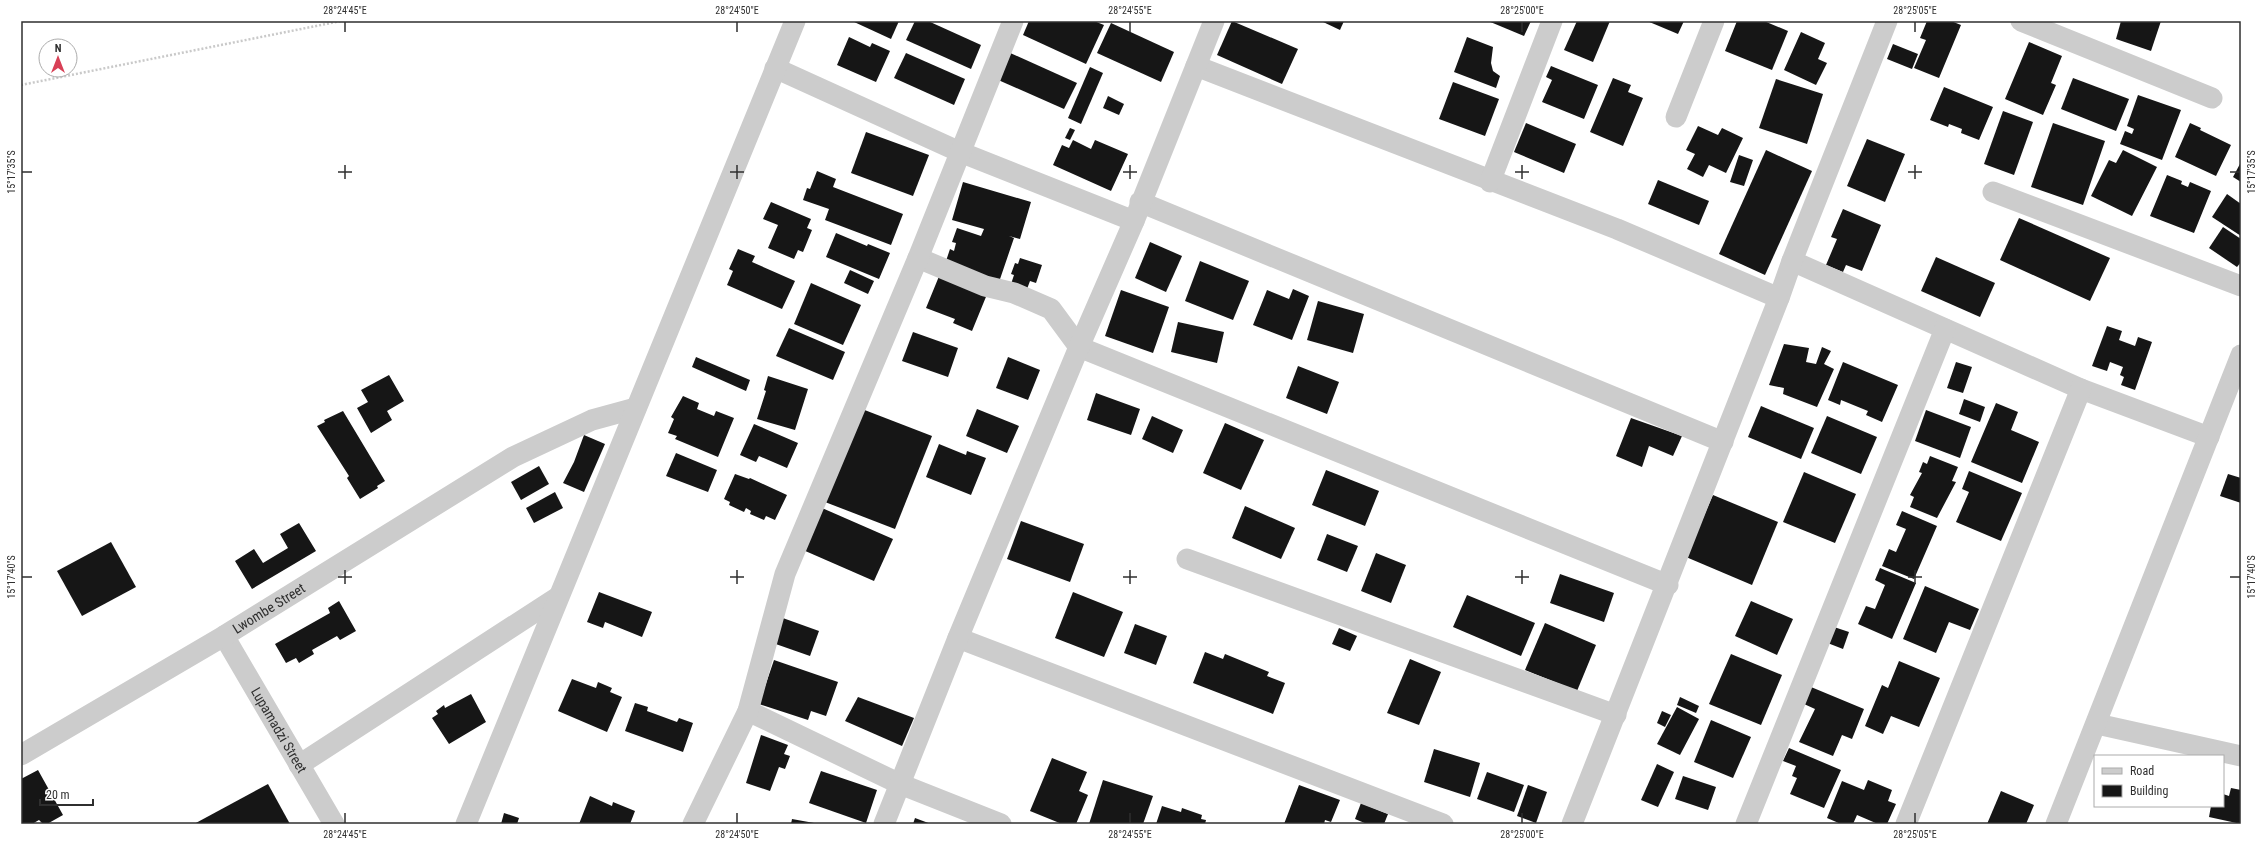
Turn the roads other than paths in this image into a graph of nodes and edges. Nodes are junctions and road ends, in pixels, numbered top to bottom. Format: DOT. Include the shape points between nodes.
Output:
graph roads {
  1 [pos="794,21"];
  2 [pos="1013,21"];
  3 [pos="1214,21"];
  4 [pos="1552,21"];
  5 [pos="1714,21"];
  6 [pos="1887,21"];
  7 [pos="2020,21"];
  8 [pos="1196,66"];
  9 [pos="775,68"];
  10 [pos="2212,98"];
  11 [pos="1676,117"];
  12 [pos="960,152"];
  13 [pos="1490,182"];
  14 [pos="1993,192"];
  15 [pos="1137,212"];
  16 [pos="918,258"];
  17 [pos="1792,261"];
  18 [pos="2241,286"];
  19 [pos="1780,298"];
  20 [pos="1945,329"];
  21 [pos="1079,347"];
  22 [pos="2241,356"];
  23 [pos="2081,389"];
  24 [pos="636,408"];
  25 [pos="2208,437"];
  26 [pos="1723,442"];
  27 [pos="1187,559"];
  28 [pos="1668,584"];
  29 [pos="558,597"];
  30 [pos="224,636"];
  31 [pos="958,638"];
  32 [pos="748,711"];
  33 [pos="1616,715"];
  34 [pos="2097,724"];
  35 [pos="21,755"];
  36 [pos="2241,756"];
  37 [pos="299,765"];
  38 [pos="900,784"];
  39 [pos="334,824"];
  40 [pos="466,824"];
  41 [pos="694,824"];
  42 [pos="884,824"];
  43 [pos="1001,824"];
  44 [pos="1443,824"];
  45 [pos="1572,824"];
  46 [pos="1746,824"];
  47 [pos="1906,824"];
  48 [pos="2056,824"];
  1 -- 9 [label="street"];
  2 -- 12 [label="street"];
  3 -- 8 [label="street"];
  4 -- 13 [label="street"];
  5 -- 11 [label="street"];
  6 -- 17 [label="street"];
  7 -- 10 [label="street"];
  8 -- 13 [label="street"];
  8 -- 15 [label="street"];
  9 -- 12 [label="street"];
  9 -- 24 [label="street"];
  12 -- 15 [label="street"];
  12 -- 16 [label="street"];
  13 -- 19 [label="street" via="1617,229"];
  14 -- 18 [label="street"];
  15 -- 21 [label="street"];
  15 -- 26 [label="street"];
  16 -- 21 [label="street" via="985,286 1014,293 1051,309"];
  16 -- 32 [label="street" via="785,574"];
  17 -- 19 [label="street"];
  17 -- 20 [label="street"];
  19 -- 26 [label="street"];
  20 -- 23 [label="street"];
  20 -- 46 [label="street"];
  21 -- 28 [label="street"];
  21 -- 31 [label="street"];
  22 -- 25 [label="street"];
  23 -- 25 [label="street"];
  23 -- 47 [label="street"];
  24 -- 29 [label="street"];
  24 -- 30 [label="street, Lwombe Street" via="592,420 513,457"];
  25 -- 34 [label="street"];
  26 -- 28 [label="street"];
  27 -- 33 [label="street"];
  28 -- 33 [label="street"];
  29 -- 37 [label="street"];
  29 -- 40 [label="street"];
  30 -- 35 [label="street, Lwombe Street"];
  30 -- 37 [label="street, Lupamadzi Street"];
  31 -- 38 [label="street"];
  31 -- 44 [label="street"];
  32 -- 38 [label="street"];
  32 -- 41 [label="street"];
  33 -- 45 [label="street"];
  34 -- 36 [label="street"];
  34 -- 48 [label="street"];
  37 -- 39 [label="street, Lupamadzi Street"];
  38 -- 42 [label="street"];
  38 -- 43 [label="street"];
}
